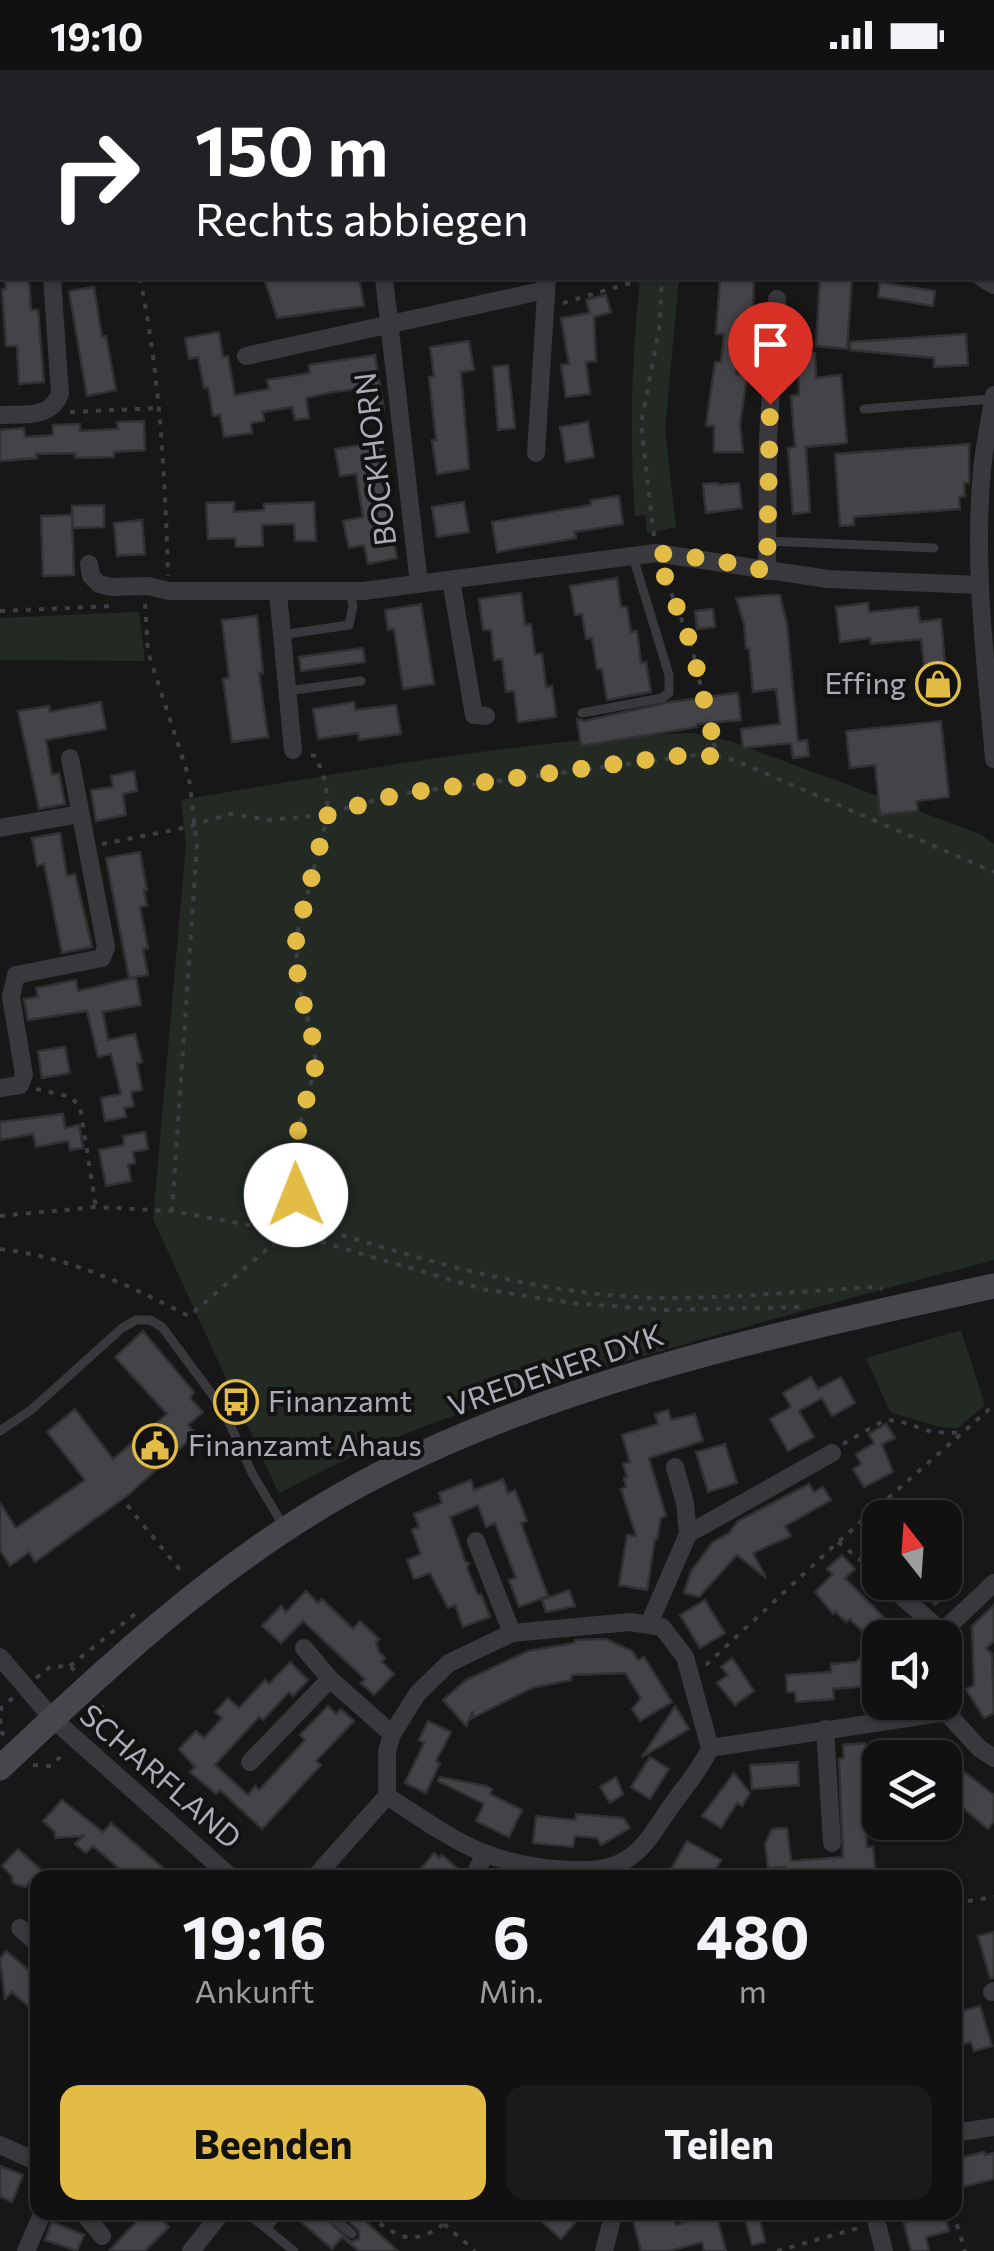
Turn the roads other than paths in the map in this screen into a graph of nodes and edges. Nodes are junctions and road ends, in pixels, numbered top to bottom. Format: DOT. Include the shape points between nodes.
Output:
graph roads {
  1 [pos="52,280"];
  2 [pos="384,280"];
  3 [pos="545,292"];
  4 [pos="778,300"];
  5 [pos="388,327"];
  6 [pos="246,356"];
  7 [pos="994,397"];
  8 [pos="864,409"];
  9 [pos="0,415"];
  10 [pos="536,452"];
  11 [pos="767,541"];
  12 [pos="934,548"];
  13 [pos="632,555"];
  14 [pos="89,564"];
  15 [pos="767,571"];
  16 [pos="452,580"];
  17 [pos="419,584"];
  18 [pos="980,585"];
  19 [pos="350,591"];
  20 [pos="278,593"];
  21 [pos="281,635"];
  22 [pos="361,681"];
  23 [pos="287,692"];
  24 [pos="582,713"];
  25 [pos="486,716"];
  26 [pos="293,750"];
  27 [pos="70,758"];
  28 [pos="994,759"];
  29 [pos="80,814"];
  30 [pos="0,828"];
  31 [pos="0,1088"];
  32 [pos="994,1286"];
  33 [pos="0,1431"];
  34 [pos="832,1454"];
  35 [pos="675,1468"];
  36 [pos="286,1530"];
  37 [pos="688,1534"];
  38 [pos="476,1542"];
  39 [pos="994,1583"];
  40 [pos="905,1600"];
  41 [pos="926,1620"];
  42 [pos="957,1620"];
  43 [pos="650,1624"];
  44 [pos="512,1633"];
  45 [pos="304,1648"];
  46 [pos="0,1656"];
  47 [pos="330,1680"];
  48 [pos="52,1718"];
  49 [pos="868,1720"];
  50 [pos="957,1720"];
  51 [pos="825,1729"];
  52 [pos="392,1734"];
  53 [pos="719,1746"];
  54 [pos="994,1758"];
  55 [pos="250,1762"];
  56 [pos="0,1768"];
  57 [pos="387,1796"];
  58 [pos="832,1843"];
  59 [pos="484,1856"];
  60 [pos="223,1870"];
  61 [pos="321,1870"];
  62 [pos="477,1870"];
  63 [pos="20,1928"];
  64 [pos="30,1937"];
  65 [pos="994,2127"];
  66 [pos="962,2132"];
  67 [pos="0,2145"];
  68 [pos="30,2158"];
  69 [pos="40,2220"];
  70 [pos="89,2220"];
  71 [pos="215,2220"];
  72 [pos="256,2220"];
  73 [pos="273,2220"];
  74 [pos="336,2220"];
  75 [pos="612,2220"];
  76 [pos="876,2220"];
  77 [pos="266,2228"];
  78 [pos="352,2234"];
  79 [pos="102,2236"];
  80 [pos="26,2251"];
  81 [pos="190,2251"];
  82 [pos="294,2251"];
  83 [pos="604,2251"];
  84 [pos="884,2251"];
  1 -- 9 [label="street" via="60,394 49,410"];
  2 -- 5 [label="street, BOCKHORN"];
  3 -- 5 [label="street"];
  3 -- 10 [label="street"];
  4 -- 11 [label="street"];
  5 -- 6 [label="street, BOCKHORN"];
  5 -- 17 [label="street, BOCKHORN"];
  7 -- 8 [label="lane"];
  7 -- 18 [label="street" via="982,471"];
  11 -- 12 [label="lane"];
  11 -- 15 [label="street"];
  13 -- 15 [label="street"];
  13 -- 16 [label="street"];
  13 -- 24 [label="lane" via="669,693"];
  14 -- 20 [label="street" via="99,584 148,586 164,597"];
  15 -- 18 [label="street"];
  16 -- 17 [label="street"];
  16 -- 25 [label="street" via="474,715"];
  17 -- 19 [label="street"];
  18 -- 28 [label="street"];
  19 -- 20 [label="street"];
  19 -- 21 [label="lane" via="349,626"];
  20 -- 21 [label="street"];
  21 -- 23 [label="street"];
  22 -- 23 [label="lane"];
  23 -- 26 [label="street"];
  27 -- 29 [label="street"];
  29 -- 30 [label="street"];
  29 -- 31 [label="street" via="106,948 102,958 16,975 11,997 24,1075 20,1085"];
  32 -- 36 [label="main road, VREDENER DYK" via="665,1366 517,1416 434,1449"];
  33 -- 36 [label="lane" via="122,1328 150,1320 204,1379"];
  34 -- 37 [label="street"];
  35 -- 37 [label="street"];
  36 -- 48 [label="main road, VREDENER DYK" via="137,1640"];
  37 -- 43 [label="street"];
  38 -- 44 [label="street"];
  39 -- 42 [label="street"];
  40 -- 41 [label="street"];
  43 -- 44 [label="street"];
  43 -- 53 [label="street" via="662,1626 684,1657"];
  44 -- 52 [label="street" via="449,1663"];
  45 -- 47 [label="street"];
  46 -- 48 [label="street, SCHARFLAND"];
  47 -- 52 [label="street"];
  47 -- 55 [label="street"];
  48 -- 56 [label="main road, VREDENER DYK"];
  48 -- 60 [label="street, SCHARFLAND"];
  49 -- 51 [label="street"];
  50 -- 54 [label="street"];
  51 -- 53 [label="street"];
  51 -- 58 [label="street"];
  52 -- 57 [label="street"];
  53 -- 59 [label="street" via="644,1846 624,1862 550,1869"];
  57 -- 59 [label="street"];
  57 -- 61 [label="street"];
  59 -- 62 [label="street"];
  63 -- 64 [label="street"];
  65 -- 66 [label="street"];
  67 -- 68 [label="street"];
  69 -- 80 [label="street"];
  70 -- 79 [label="street"];
  71 -- 81 [label="street"];
  72 -- 77 [label="lane"];
  73 -- 77 [label="lane"];
  74 -- 78 [label="lane"];
  75 -- 83 [label="street"];
  76 -- 84 [label="street"];
  77 -- 82 [label="lane"];
}
